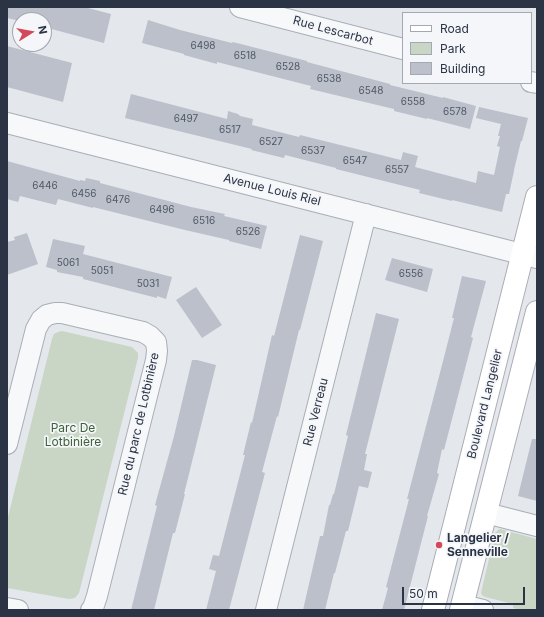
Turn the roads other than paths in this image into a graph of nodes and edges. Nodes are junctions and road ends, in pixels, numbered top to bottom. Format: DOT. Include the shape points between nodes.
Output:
graph roads {
  1 [pos="240,7"];
  2 [pos="402,49"];
  3 [pos="7,123"];
  4 [pos="537,197"];
  5 [pos="366,214"];
  6 [pos="530,256"];
  7 [pos="537,312"];
  8 [pos="531,364"];
  9 [pos="7,444"];
  10 [pos="486,513"];
  11 [pos="537,526"];
  12 [pos="7,608"];
  13 [pos="469,608"];
  14 [pos="18,610"];
  15 [pos="91,610"];
  16 [pos="266,610"];
  17 [pos="433,610"];
  1 -- 2 [label="street, Rue Lescarbot"];
  3 -- 5 [label="street, Avenue Louis Riel"];
  4 -- 6 [label="main road, Boulevard Langelier"];
  5 -- 6 [label="street, Avenue Louis Riel"];
  5 -- 16 [label="street, Rue Verreau"];
  6 -- 17 [label="main road, Boulevard Langelier"];
  7 -- 8 [label="main road"];
  8 -- 10 [label="main road"];
  9 -- 15 [label="street, Rue du parc de Lotbinière" via="36,329 47,315 62,313 143,332 156,342 156,360 97,596"];
  10 -- 11 [label="street"];
  10 -- 13 [label="main road"];
  12 -- 14 [label="street"];
}
